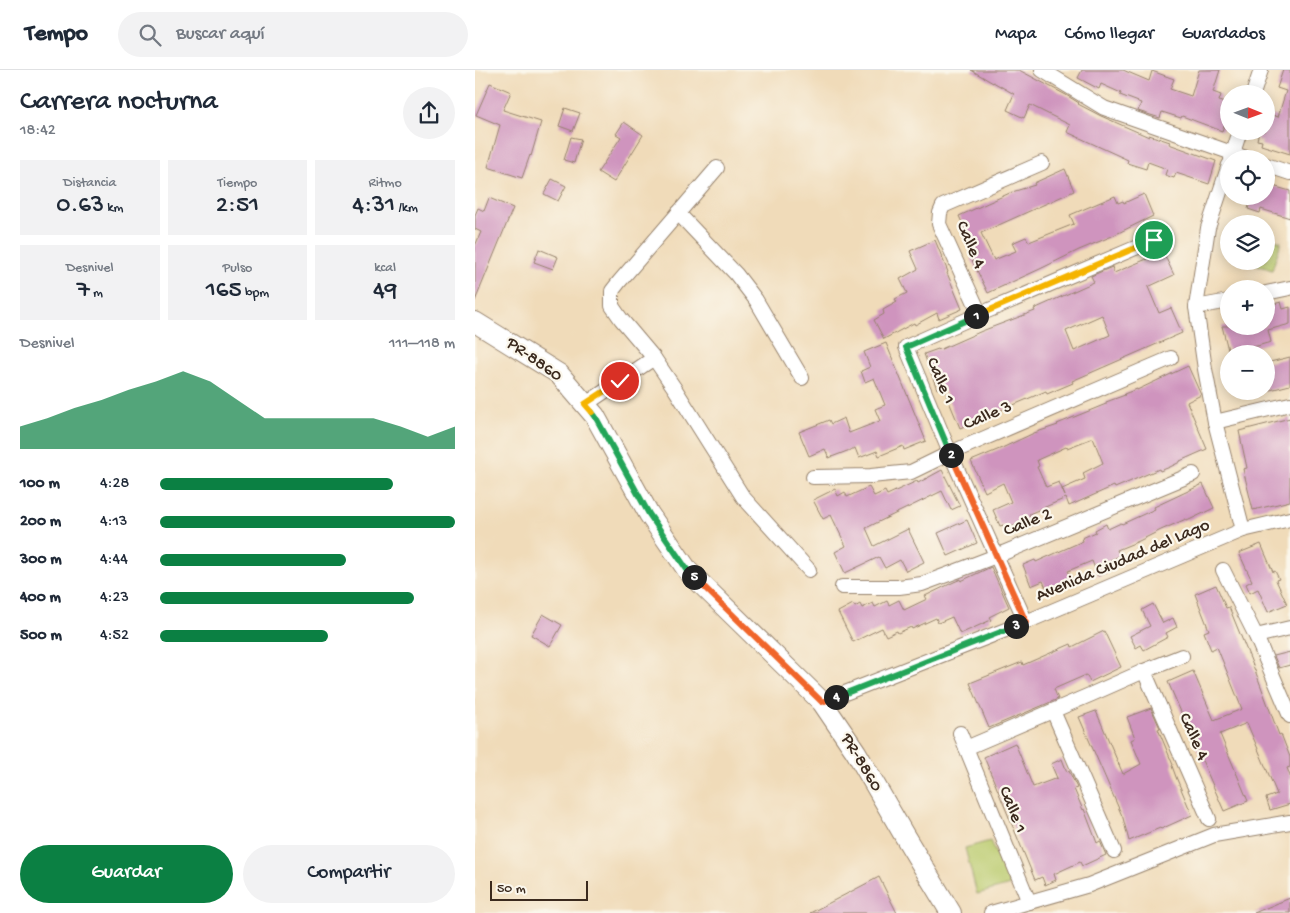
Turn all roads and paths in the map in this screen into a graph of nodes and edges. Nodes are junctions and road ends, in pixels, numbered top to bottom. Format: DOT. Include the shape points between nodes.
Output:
graph roads {
  1 [pos="1041,70"];
  2 [pos="1261,70"];
  3 [pos="1256,85"];
  4 [pos="1220,155"];
  5 [pos="1042,163"];
  6 [pos="1275,167"];
  7 [pos="717,168"];
  8 [pos="1290,173"];
  9 [pos="1220,191"];
  10 [pos="678,213"];
  11 [pos="1154,240"];
  12 [pos="1290,288"];
  13 [pos="1275,291"];
  14 [pos="1220,303"];
  15 [pos="1196,307"];
  16 [pos="980,314"];
  17 [pos="475,322"];
  18 [pos="654,358"];
  19 [pos="1171,358"];
  20 [pos="802,378"];
  21 [pos="585,404"];
  22 [pos="1290,404"];
  23 [pos="1215,422"];
  24 [pos="950,453"];
  25 [pos="1193,474"];
  26 [pos="813,477"];
  27 [pos="1290,519"];
  28 [pos="1243,530"];
  29 [pos="996,556"];
  30 [pos="809,570"];
  31 [pos="1223,570"];
  32 [pos="842,587"];
  33 [pos="1026,622"];
  34 [pos="1290,628"];
  35 [pos="1255,636"];
  36 [pos="1183,656"];
  37 [pos="1144,671"];
  38 [pos="822,702"];
  39 [pos="1053,711"];
  40 [pos="1290,716"];
  41 [pos="960,733"];
  42 [pos="966,748"];
  43 [pos="1209,819"];
  44 [pos="1290,822"];
  45 [pos="1115,851"];
  46 [pos="1029,902"];
  47 [pos="951,913"];
  48 [pos="991,913"];
  1 -- 4 [label="street" via="1104,108"];
  2 -- 3 [label="street"];
  5 -- 16 [label="street, Calle 4" via="943,206 940,213 939,224"];
  6 -- 8 [label="street"];
  7 -- 10 [label="street"];
  9 -- 15 [label="street" via="1207,228"];
  10 -- 18 [label="street" via="612,292 612,306"];
  10 -- 20 [label="street" via="756,300"];
  11 -- 16 [label="street, Calle 1"];
  12 -- 13 [label="street"];
  14 -- 15 [label="street"];
  15 -- 23 [label="street"];
  16 -- 24 [label="street, Calle 1" via="906,347"];
  17 -- 21 [label="street, PR-8860 / PR-8860" via="559,374"];
  18 -- 21 [label="street"];
  18 -- 30 [label="street" via="743,496"];
  19 -- 24 [label="street, Calle 3"];
  21 -- 38 [label="street, PR-8860 / PR-8860" via="595,416 649,514 688,571"];
  22 -- 23 [label="street"];
  23 -- 28 [label="street"];
  24 -- 26 [label="street, Calle 3" via="911,472"];
  24 -- 29 [label="street, Calle 1"];
  25 -- 29 [label="street, Calle 2"];
  27 -- 28 [label="street, Avenida Ciudad del Lago"];
  28 -- 33 [label="street, Avenida Ciudad del Lago"];
  29 -- 32 [label="street, Calle 2" via="922,584"];
  29 -- 33 [label="street, Calle 1"];
  31 -- 35 [label="street"];
  33 -- 38 [label="street, Avenida Ciudad del Lago"];
  34 -- 35 [label="street"];
  35 -- 40 [label="street"];
  36 -- 37 [label="street"];
  37 -- 39 [label="street"];
  37 -- 43 [label="street, Calle 4"];
  38 -- 47 [label="street, PR-8860 / PR-8860" via="856,752"];
  39 -- 42 [label="street"];
  39 -- 45 [label="street"];
  41 -- 42 [label="street, Calle 1"];
  42 -- 46 [label="street, Calle 1"];
  44 -- 46 [label="street" via="1214,835 1089,885"];
  46 -- 48 [label="street"];
}
